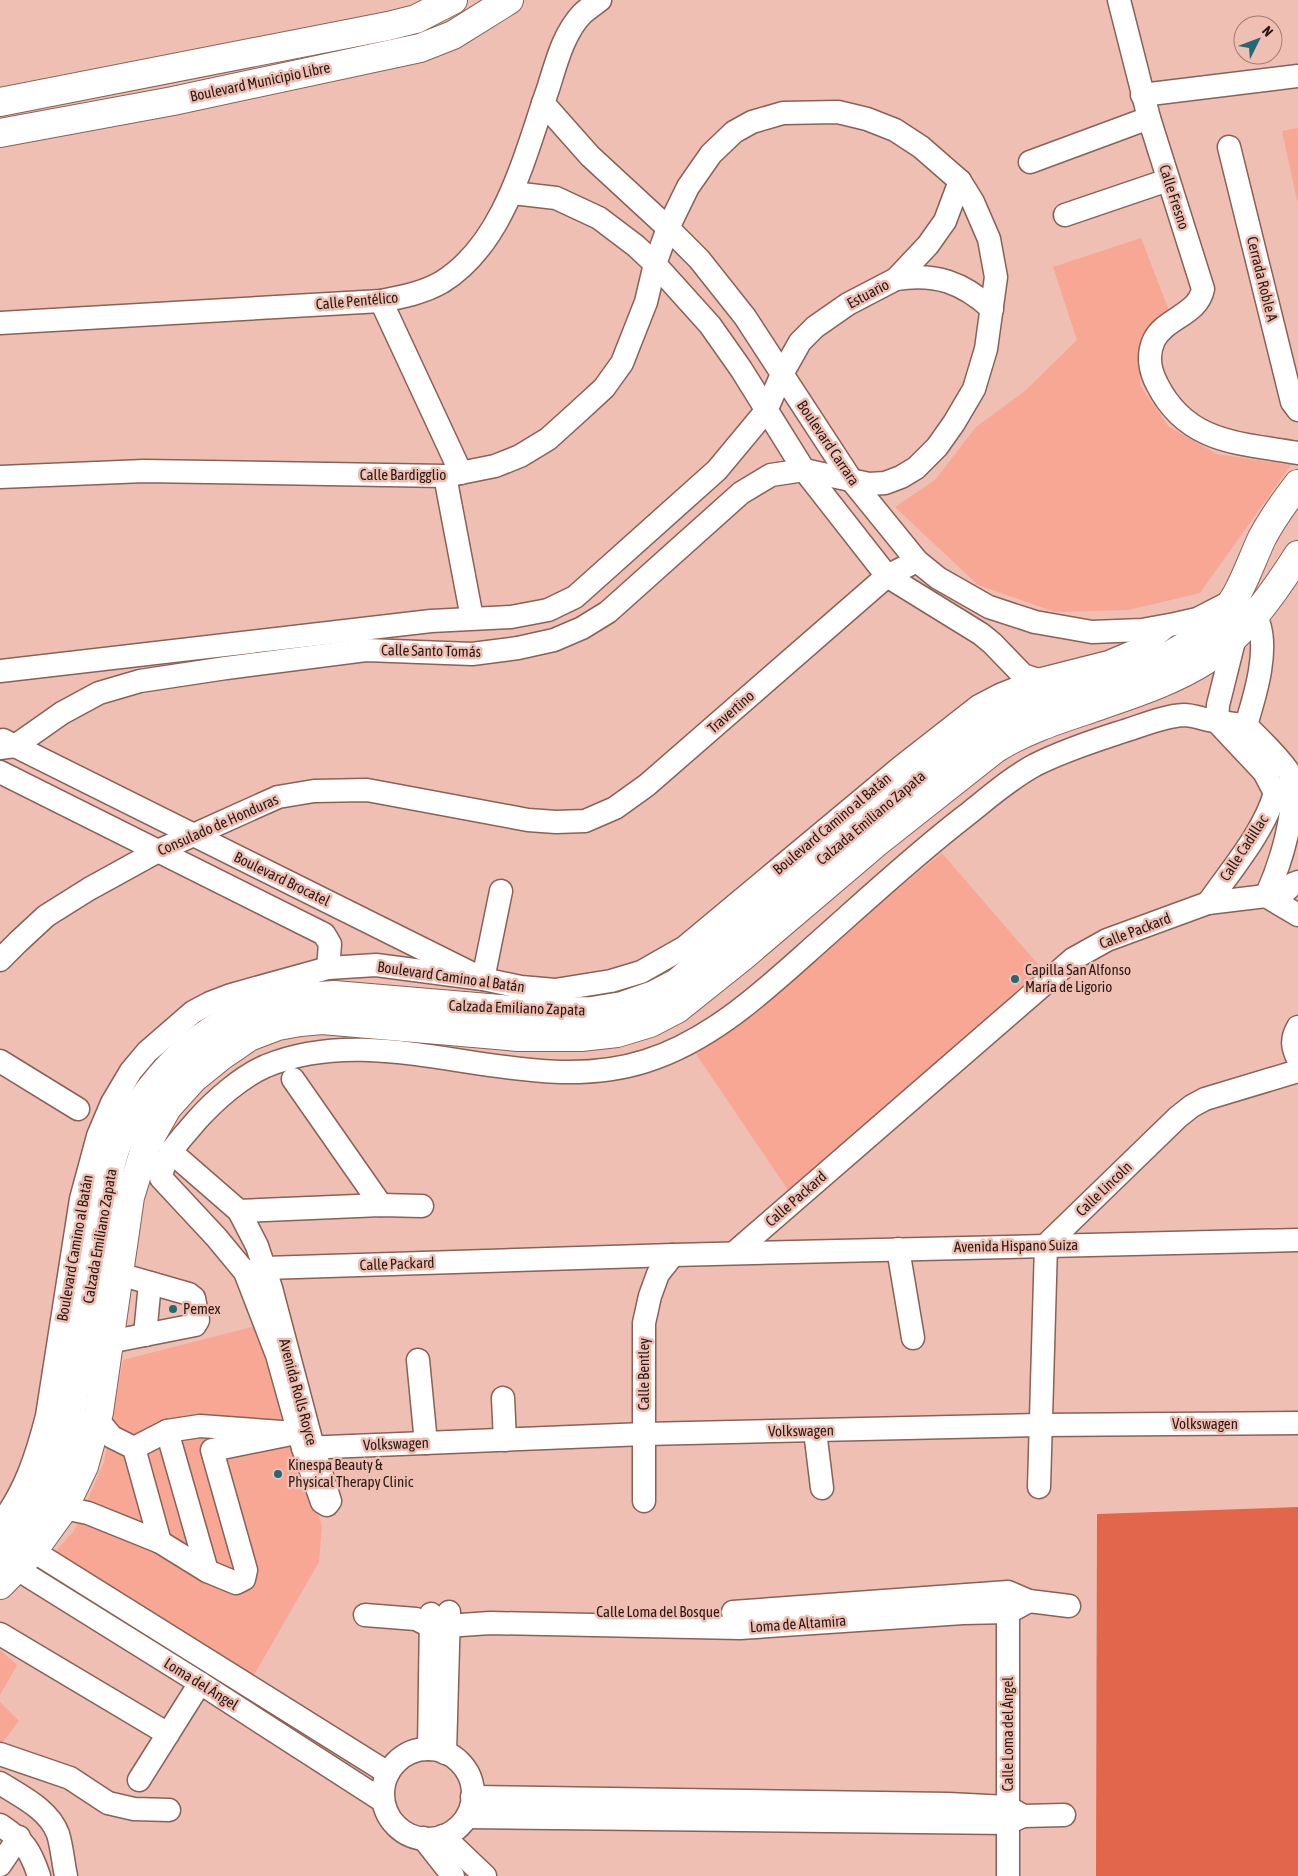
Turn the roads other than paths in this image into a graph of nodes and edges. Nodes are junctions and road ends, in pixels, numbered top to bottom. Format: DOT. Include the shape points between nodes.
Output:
graph roads {
  1 [pos="453,0"];
  2 [pos="509,0"];
  3 [pos="600,0"];
  4 [pos="1119,0"];
  5 [pos="166,69"];
  6 [pos="1298,76"];
  7 [pos="1142,95"];
  8 [pos="174,101"];
  9 [pos="0,102"];
  10 [pos="543,103"];
  11 [pos="1149,118"];
  12 [pos="0,133"];
  13 [pos="1229,147"];
  14 [pos="1030,162"];
  15 [pos="1168,180"];
  16 [pos="960,181"];
  17 [pos="513,192"];
  18 [pos="1065,215"];
  19 [pos="668,228"];
  20 [pos="655,264"];
  21 [pos="896,279"];
  22 [pos="381,301"];
  23 [pos="992,309"];
  24 [pos="0,323"];
  25 [pos="782,374"];
  26 [pos="766,410"];
  27 [pos="1298,410"];
  28 [pos="1298,453"];
  29 [pos="804,470"];
  30 [pos="453,475"];
  31 [pos="0,477"];
  32 [pos="852,481"];
  33 [pos="1298,484"];
  34 [pos="1298,555"];
  35 [pos="917,561"];
  36 [pos="887,576"];
  37 [pos="1245,608"];
  38 [pos="472,618"];
  39 [pos="1167,626"];
  40 [pos="1215,627"];
  41 [pos="1007,658"];
  42 [pos="0,671"];
  43 [pos="1038,680"];
  44 [pos="1225,680"];
  45 [pos="1256,688"];
  46 [pos="1000,695"];
  47 [pos="1217,722"];
  48 [pos="1246,724"];
  49 [pos="5,744"];
  50 [pos="0,772"];
  51 [pos="1285,792"];
  52 [pos="528,820"];
  53 [pos="194,836"];
  54 [pos="158,851"];
  55 [pos="1298,882"];
  56 [pos="502,890"];
  57 [pos="1271,898"];
  58 [pos="1208,903"];
  59 [pos="1298,914"];
  60 [pos="0,960"];
  61 [pos="328,968"];
  62 [pos="483,979"];
  63 [pos="1298,1027"];
  64 [pos="1298,1059"];
  65 [pos="0,1061"];
  66 [pos="1298,1071"];
  67 [pos="293,1079"];
  68 [pos="78,1109"];
  69 [pos="170,1151"];
  70 [pos="381,1205"];
  71 [pos="422,1206"];
  72 [pos="239,1210"];
  73 [pos="1298,1240"];
  74 [pos="1046,1246"];
  75 [pos="898,1249"];
  76 [pos="734,1253"];
  77 [pos="673,1254"];
  78 [pos="255,1270"];
  79 [pos="119,1274"];
  80 [pos="150,1283"];
  81 [pos="145,1335"];
  82 [pos="913,1338"];
  83 [pos="109,1342"];
  84 [pos="418,1360"];
  85 [pos="503,1398"];
  86 [pos="97,1420"];
  87 [pos="1298,1423"];
  88 [pos="1040,1425"];
  89 [pos="166,1431"];
  90 [pos="815,1431"];
  91 [pos="644,1434"];
  92 [pos="504,1440"];
  93 [pos="426,1443"];
  94 [pos="308,1447"];
  95 [pos="134,1448"];
  96 [pos="1039,1487"];
  97 [pos="822,1488"];
  98 [pos="644,1501"];
  99 [pos="64,1508"];
  100 [pos="0,1524"];
  101 [pos="160,1542"];
  102 [pos="13,1564"];
  103 [pos="61,1568"];
  104 [pos="207,1570"];
  105 [pos="49,1588"];
  106 [pos="1008,1602"];
  107 [pos="1069,1606"];
  108 [pos="365,1614"];
  109 [pos="435,1619"];
  110 [pos="0,1634"];
  111 [pos="200,1683"];
  112 [pos="168,1734"];
  113 [pos="437,1751"];
  114 [pos="0,1754"];
  115 [pos="388,1773"];
  116 [pos="139,1780"];
  117 [pos="0,1783"];
  118 [pos="383,1801"];
  119 [pos="469,1807"];
  120 [pos="169,1810"];
  121 [pos="1013,1815"];
  122 [pos="1064,1815"];
  123 [pos="0,1825"];
  124 [pos="19,1837"];
  125 [pos="433,1837"];
  126 [pos="0,1866"];
  127 [pos="39,1876"];
  128 [pos="66,1876"];
  129 [pos="453,1876"];
  130 [pos="485,1876"];
  131 [pos="1008,1876"];
  1 -- 5 [label="main road, Boulevard Municipio Libre" via="416,19 388,26"];
  2 -- 8 [label="main road, Boulevard Municipio Libre" via="454,34 420,48"];
  3 -- 10 [label="street, Calle Pentélico" via="582,14 570,32"];
  4 -- 7 [label="street, Calle Fresno"];
  5 -- 8 [label="main road"];
  5 -- 9 [label="main road, Boulevard Municipio Libre"];
  6 -- 7 [label="street"];
  7 -- 11 [label="street, Calle Fresno"];
  8 -- 12 [label="main road, Boulevard Municipio Libre"];
  10 -- 17 [label="street, Calle Pentélico"];
  10 -- 19 [label="street, Boulevard Carrara" via="590,156"];
  11 -- 14 [label="street"];
  11 -- 15 [label="street, Calle Fresno"];
  13 -- 27 [label="street, Cerrada Roble A" via="1292,402"];
  15 -- 18 [label="street"];
  15 -- 28 [label="street, Calle Fresno" via="1203,289 1196,305 1160,332 1153,342 1151,374 1172,407 1205,434 1223,441"];
  16 -- 19 [label="street, Calle Bardigglio" via="921,147 895,130 868,119 838,112 784,113 752,122 734,132 711,154 688,187"];
  16 -- 21 [label="street, Estuario" via="938,233"];
  16 -- 23 [label="street, Calle Santo Tomás" via="989,239 996,277"];
  17 -- 20 [label="street" via="556,198 599,218"];
  17 -- 22 [label="street, Calle Pentélico" via="496,222 461,267 442,282 412,295"];
  19 -- 20 [label="street, Calle Bardigglio"];
  19 -- 25 [label="street, Boulevard Carrara" via="699,259 745,317"];
  20 -- 26 [label="street" via="710,325"];
  20 -- 30 [label="street, Calle Bardigglio" via="635,334 622,363 604,388 548,439 520,456 495,466"];
  21 -- 23 [label="street" via="931,277 948,281 979,297"];
  21 -- 25 [label="street, Estuario" via="848,304 815,328 800,342"];
  22 -- 24 [label="street, Calle Pentélico"];
  22 -- 30 [label="street"];
  23 -- 32 [label="street, Calle Santo Tomás" via="986,349 974,389 938,447 901,477 877,483"];
  25 -- 26 [label="street, Calle Santo Tomás"];
  25 -- 32 [label="street, Boulevard Carrara"];
  26 -- 29 [label="street"];
  26 -- 38 [label="street, Calle Santo Tomás" via="717,470 575,597 548,610 511,617"];
  29 -- 32 [label="street, Calle Santo Tomás"];
  29 -- 36 [label="street"];
  29 -- 49 [label="street, Calle Santo Tomás" via="771,475 741,493 608,612 554,640 472,654 366,650 140,681 99,693"];
  30 -- 31 [label="street, Calle Bardigglio" via="144,471"];
  30 -- 38 [label="street"];
  32 -- 35 [label="street, Boulevard Carrara"];
  33 -- 37 [label="main road, Calzada Emiliano Zapata" via="1263,537"];
  34 -- 37 [label="main road, Calzada Emiliano Zapata" via="1274,592"];
  35 -- 36 [label="street, Travertino"];
  35 -- 39 [label="street, Boulevard Carrara" via="938,578 989,607 1035,622 1092,632 1125,632"];
  36 -- 41 [label="street" via="981,634"];
  36 -- 52 [label="street, Travertino" via="648,785 615,808 585,821"];
  37 -- 40 [label="main road, Calzada Emiliano Zapata"];
  37 -- 45 [label="street" via="1262,634"];
  38 -- 42 [label="street, Calle Santo Tomás"];
  39 -- 40 [label="street, Boulevard Carrara"];
  39 -- 43 [label="street, Boulevard Camino al Batán" via="1135,651 1109,662"];
  40 -- 44 [label="street"];
  40 -- 79 [label="main road, Calzada Emiliano Zapata" via="1206,660 1173,678 1015,736 995,749 876,843 677,1009 650,1023 617,1033 581,1037 518,1037 322,1020 278,1026 249,1037 194,1078 167,1108 146,1145 130,1197"];
  40 -- 102 [label="main road, Calzada Emiliano Zapata" via="1150,666 1020,707 976,731 677,983 654,995 622,1006 552,1012 334,995 309,996 273,1003 246,1013 220,1025 197,1042 152,1086 116,1147 106,1184 69,1426 53,1474 30,1517"];
  41 -- 43 [label="street" via="1023,675"];
  41 -- 46 [label="street"];
  43 -- 46 [label="street, Boulevard Camino al Batán"];
  44 -- 45 [label="street"];
  44 -- 47 [label="street"];
  45 -- 48 [label="street"];
  46 -- 62 [label="street, Boulevard Camino al Batán" via="980,706 901,767 685,947 664,960 641,972 611,981 555,990"];
  47 -- 48 [label="street"];
  47 -- 51 [label="street, Calle Cadillac"];
  47 -- 69 [label="street" via="1186,715 1166,718 1096,740 1035,766 1004,785 919,852 772,984 709,1031 650,1060 597,1072 519,1070 386,1051 296,1056 263,1067 229,1089"];
  48 -- 51 [label="street, Calle Cadillac" via="1290,775"];
  49 -- 53 [label="street, Boulevard Brocatel"];
  50 -- 54 [label="street, Boulevard Brocatel"];
  51 -- 57 [label="street, Calle Cadillac" via="1297,808"];
  51 -- 58 [label="street, Calle Cadillac" via="1271,806"];
  52 -- 53 [label="street, Consulado de Honduras" via="367,790 314,791 278,797"];
  53 -- 54 [label="street, Consulado de Honduras"];
  53 -- 62 [label="street, Boulevard Brocatel"];
  54 -- 60 [label="street, Consulado de Honduras" via="46,916"];
  54 -- 61 [label="street, Boulevard Brocatel" via="324,934 330,944"];
  55 -- 57 [label="street"];
  56 -- 62 [label="street"];
  57 -- 58 [label="street, Calle Packard"];
  57 -- 59 [label="street"];
  58 -- 76 [label="street, Calle Packard" via="1106,940 1074,959"];
  61 -- 62 [label="street, Boulevard Camino al Batán" via="376,965"];
  61 -- 100 [label="street, Boulevard Camino al Batán" via="231,995 193,1012 147,1052 112,1103 98,1136 81,1199 47,1416 28,1476 12,1510"];
  63 -- 64 [label="street" via="1292,1045"];
  65 -- 68 [label="street"];
  66 -- 74 [label="street, Calle Lincoln" via="1205,1099 1192,1106"];
  67 -- 70 [label="street"];
  69 -- 72 [label="street"];
  69 -- 78 [label="street" via="162,1172 164,1183 216,1237"];
  70 -- 71 [label="street"];
  70 -- 72 [label="street"];
  72 -- 78 [label="street, Avenida Rolls Royce" via="257,1246"];
  73 -- 74 [label="street, Avenida Hispano Suiza"];
  74 -- 75 [label="street, Avenida Hispano Suiza"];
  74 -- 88 [label="street"];
  75 -- 76 [label="street, Avenida Hispano Suiza"];
  75 -- 82 [label="street"];
  76 -- 77 [label="street, Calle Packard"];
  77 -- 78 [label="street, Calle Packard"];
  77 -- 91 [label="street, Calle Bentley" via="658,1274 644,1323"];
  78 -- 94 [label="street, Avenida Rolls Royce"];
  79 -- 80 [label="street"];
  79 -- 83 [label="main road, Calzada Emiliano Zapata"];
  80 -- 81 [label="street"];
  80 -- 81 [label="street" via="192,1296 198,1320 195,1325"];
  81 -- 83 [label="street"];
  83 -- 86 [label="main road, Calzada Emiliano Zapata"];
  84 -- 93 [label="street"];
  85 -- 92 [label="street"];
  86 -- 95 [label="street" via="112,1437"];
  86 -- 99 [label="main road, Calzada Emiliano Zapata" via="84,1466"];
  87 -- 88 [label="street, Volkswagen"];
  88 -- 90 [label="street, Volkswagen"];
  88 -- 96 [label="street"];
  89 -- 95 [label="street"];
  89 -- 104 [label="street"];
  89 -- 104 [label="street" via="200,1426 296,1433 212,1450 246,1570 244,1579 236,1583"];
  90 -- 91 [label="street, Volkswagen"];
  90 -- 97 [label="street"];
  91 -- 92 [label="street, Volkswagen"];
  91 -- 98 [label="street, Calle Bentley"];
  92 -- 93 [label="street, Volkswagen"];
  93 -- 94 [label="street, Volkswagen"];
  95 -- 101 [label="street"];
  99 -- 101 [label="street"];
  99 -- 102 [label="main road, Calzada Emiliano Zapata"];
  101 -- 104 [label="street"];
  102 -- 103 [label="street, Loma del Ángel"];
  102 -- 105 [label="street, Loma del Ángel"];
  103 -- 105 [label="street"];
  103 -- 115 [label="street, Loma del Ángel"];
  105 -- 111 [label="street, Loma del Ángel"];
  106 -- 107 [label="street"];
  106 -- 109 [label="street, Calle Loma del Bosque"];
  106 -- 121 [label="street, Calle Loma del Ángel"];
  108 -- 109 [label="street"];
  109 -- 113 [label="street"];
  110 -- 112 [label="street"];
  111 -- 112 [label="street"];
  111 -- 118 [label="street, Loma del Ángel"];
  112 -- 116 [label="street"];
  113 -- 115 [label="street" via="417,1750 405,1755"];
  113 -- 119 [label="street" via="456,1760 465,1769 470,1780"];
  114 -- 120 [label="street" via="70,1778 108,1803 134,1809"];
  115 -- 118 [label="street" via="383,1786"];
  117 -- 128 [label="street" via="49,1818 57,1833"];
  118 -- 125 [label="street" via="397,1826 409,1834"];
  119 -- 121 [label="street" via="948,1804"];
  119 -- 125 [label="street" via="452,1832"];
  121 -- 122 [label="street"];
  121 -- 131 [label="street, Calle Loma del Ángel"];
  123 -- 124 [label="street"];
  124 -- 126 [label="street"];
  124 -- 127 [label="street" via="32,1855"];
  125 -- 129 [label="street"];
  125 -- 130 [label="street"];
}
